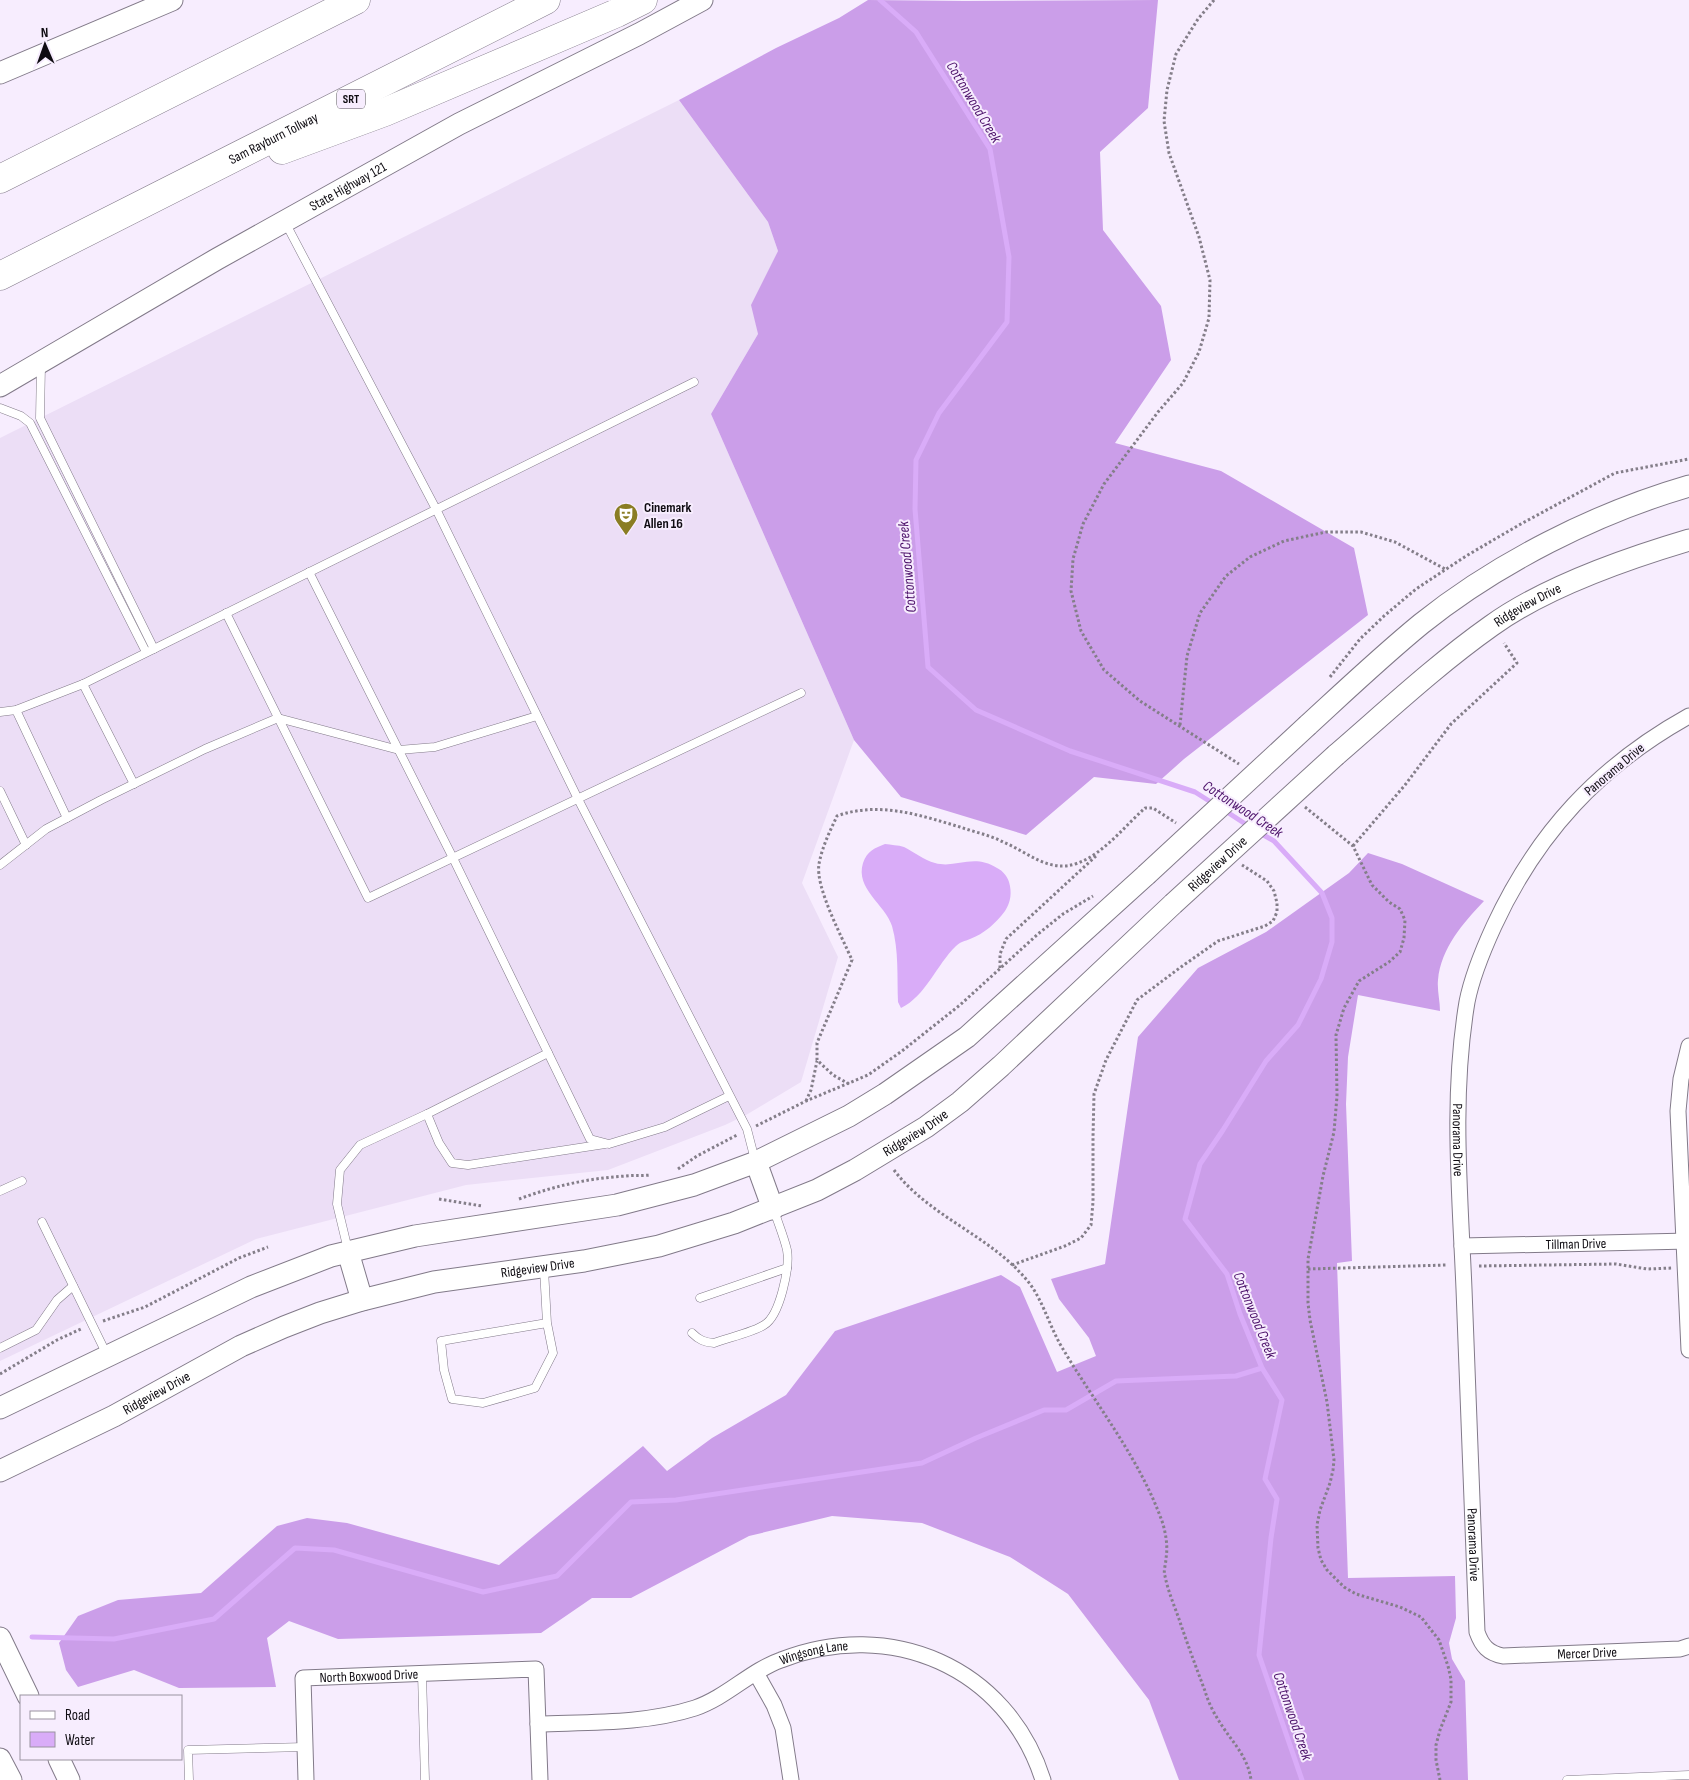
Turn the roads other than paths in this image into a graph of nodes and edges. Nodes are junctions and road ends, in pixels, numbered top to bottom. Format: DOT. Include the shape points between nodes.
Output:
graph roads {
  1 [pos="172,0"];
  2 [pos="317,0"];
  3 [pos="356,0"];
  4 [pos="546,0"];
  5 [pos="642,0"];
  6 [pos="702,0"];
  7 [pos="264,45"];
  8 [pos="0,73"];
  9 [pos="0,179"];
  10 [pos="156,197"];
  11 [pos="284,221"];
  12 [pos="0,276"];
  13 [pos="41,363"];
  14 [pos="694,382"];
  15 [pos="0,386"];
  16 [pos="0,408"];
  17 [pos="1689,486"];
  18 [pos="436,509"];
  19 [pos="1689,540"];
  20 [pos="309,572"];
  21 [pos="226,613"];
  22 [pos="150,650"];
  23 [pos="82,684"];
  24 [pos="801,693"];
  25 [pos="16,710"];
  26 [pos="0,712"];
  27 [pos="537,716"];
  28 [pos="1689,716"];
  29 [pos="278,718"];
  30 [pos="398,750"];
  31 [pos="134,784"];
  32 [pos="0,791"];
  33 [pos="578,799"];
  34 [pos="67,818"];
  35 [pos="26,845"];
  36 [pos="453,858"];
  37 [pos="0,866"];
  38 [pos="1689,1046"];
  39 [pos="548,1053"];
  40 [pos="729,1096"];
  41 [pos="428,1114"];
  42 [pos="609,1144"];
  43 [pos="756,1162"];
  44 [pos="22,1181"];
  45 [pos="0,1191"];
  46 [pos="773,1208"];
  47 [pos="42,1222"];
  48 [pos="1687,1241"];
  49 [pos="1462,1246"];
  50 [pos="348,1252"];
  51 [pos="544,1267"];
  52 [pos="788,1268"];
  53 [pos="73,1286"];
  54 [pos="700,1298"];
  55 [pos="362,1300"];
  56 [pos="547,1323"];
  57 [pos="692,1333"];
  58 [pos="0,1348"];
  59 [pos="1689,1350"];
  60 [pos="107,1356"];
  61 [pos="0,1408"];
  62 [pos="0,1471"];
  63 [pos="0,1638"];
  64 [pos="1689,1646"];
  65 [pos="1486,1650"];
  66 [pos="756,1673"];
  67 [pos="422,1674"];
  68 [pos="28,1695"];
  69 [pos="538,1724"];
  70 [pos="305,1747"];
  71 [pos="0,1759"];
  72 [pos="59,1760"];
  73 [pos="1689,1775"];
  74 [pos="11,1780"];
  75 [pos="69,1780"];
  76 [pos="189,1780"];
  77 [pos="306,1780"];
  78 [pos="425,1780"];
  79 [pos="540,1780"];
  80 [pos="791,1780"];
  81 [pos="1043,1780"];
  82 [pos="1567,1780"];
  1 -- 8 [label="main road"];
  2 -- 7 [label="highway"];
  3 -- 7 [label="highway"];
  4 -- 10 [label="highway, Sam Rayburn Tollway / SRT"];
  5 -- 10 [label="highway" via="385,112"];
  6 -- 11 [label="main road, State Highway 121" via="459,124"];
  7 -- 9 [label="highway"];
  10 -- 12 [label="highway, Sam Rayburn Tollway / SRT"];
  11 -- 13 [label="main road, State Highway 121"];
  11 -- 18 [label="lane"];
  13 -- 15 [label="main road, State Highway 121"];
  13 -- 22 [label="lane" via="40,418"];
  14 -- 18 [label="lane"];
  16 -- 22 [label="lane" via="30,423"];
  17 -- 43 [label="main road, bridge" via="1582,527 1528,554 1420,624 967,1037 849,1116"];
  18 -- 20 [label="lane"];
  18 -- 27 [label="lane"];
  19 -- 46 [label="main road, Ridgeview Drive, bridge" via="1568,584 1492,625 1336,755 1001,1066 941,1116 855,1170"];
  20 -- 21 [label="lane"];
  20 -- 30 [label="lane"];
  21 -- 22 [label="lane"];
  21 -- 29 [label="lane"];
  22 -- 23 [label="lane"];
  23 -- 25 [label="lane"];
  23 -- 31 [label="lane"];
  24 -- 33 [label="lane"];
  25 -- 26 [label="lane"];
  25 -- 34 [label="lane"];
  27 -- 30 [label="lane" via="435,747"];
  27 -- 33 [label="lane"];
  28 -- 49 [label="street, Panorama Drive" via="1617,763 1555,826 1506,899 1482,953 1468,999 1460,1054 1457,1145"];
  29 -- 30 [label="lane"];
  29 -- 31 [label="lane"];
  29 -- 36 [label="lane" via="368,898"];
  30 -- 36 [label="lane"];
  31 -- 34 [label="lane"];
  32 -- 35 [label="lane"];
  33 -- 36 [label="lane"];
  33 -- 40 [label="lane"];
  34 -- 35 [label="lane"];
  35 -- 37 [label="lane"];
  36 -- 39 [label="lane"];
  38 -- 48 [label="street" via="1678,1111"];
  39 -- 41 [label="lane"];
  39 -- 42 [label="lane" via="590,1139"];
  40 -- 42 [label="lane" via="665,1127"];
  40 -- 43 [label="lane" via="747,1129"];
  41 -- 42 [label="lane" via="439,1143 452,1163 468,1165"];
  41 -- 50 [label="lane" via="360,1146 340,1170 337,1204"];
  43 -- 46 [label="main road"];
  43 -- 50 [label="main road" via="694,1185 617,1205 439,1231"];
  44 -- 45 [label="lane"];
  46 -- 51 [label="main road, Ridgeview Drive" via="710,1232 659,1246"];
  46 -- 52 [label="lane" via="787,1250"];
  47 -- 53 [label="lane"];
  48 -- 49 [label="street, Tillman Drive"];
  48 -- 59 [label="street"];
  49 -- 65 [label="street, Panorama Drive" via="1477,1632"];
  50 -- 55 [label="main road"];
  50 -- 60 [label="main road" via="265,1281"];
  51 -- 55 [label="main road, Ridgeview Drive" via="434,1282"];
  51 -- 56 [label="lane"];
  52 -- 54 [label="lane"];
  52 -- 57 [label="lane" via="776,1309 766,1325 714,1343 698,1339"];
  53 -- 58 [label="lane" via="57,1300 36,1330"];
  53 -- 60 [label="lane"];
  55 -- 62 [label="main road, Ridgeview Drive" via="256,1339 114,1416"];
  56 -- 56 [label="lane" via="441,1341 452,1399 483,1403 535,1388 553,1353"];
  60 -- 61 [label="main road"];
  63 -- 68 [label="main road"];
  64 -- 65 [label="street, Mercer Drive" via="1680,1649 1503,1656"];
  66 -- 69 [label="street, Wingsong Lane" via="712,1700 664,1717"];
  66 -- 80 [label="street" via="783,1728"];
  66 -- 81 [label="street, Wingsong Lane" via="779,1660 840,1644 906,1649 931,1658 956,1670 990,1695 1024,1737"];
  67 -- 69 [label="street, North Boxwood Drive" via="536,1669"];
  67 -- 70 [label="street, North Boxwood Drive" via="303,1678"];
  67 -- 78 [label="lane"];
  69 -- 79 [label="street"];
  70 -- 76 [label="lane" via="188,1750"];
  70 -- 77 [label="street, North Boxwood Drive"];
  71 -- 74 [label="main road"];
  72 -- 75 [label="main road"];
  73 -- 82 [label="lane"];
}
